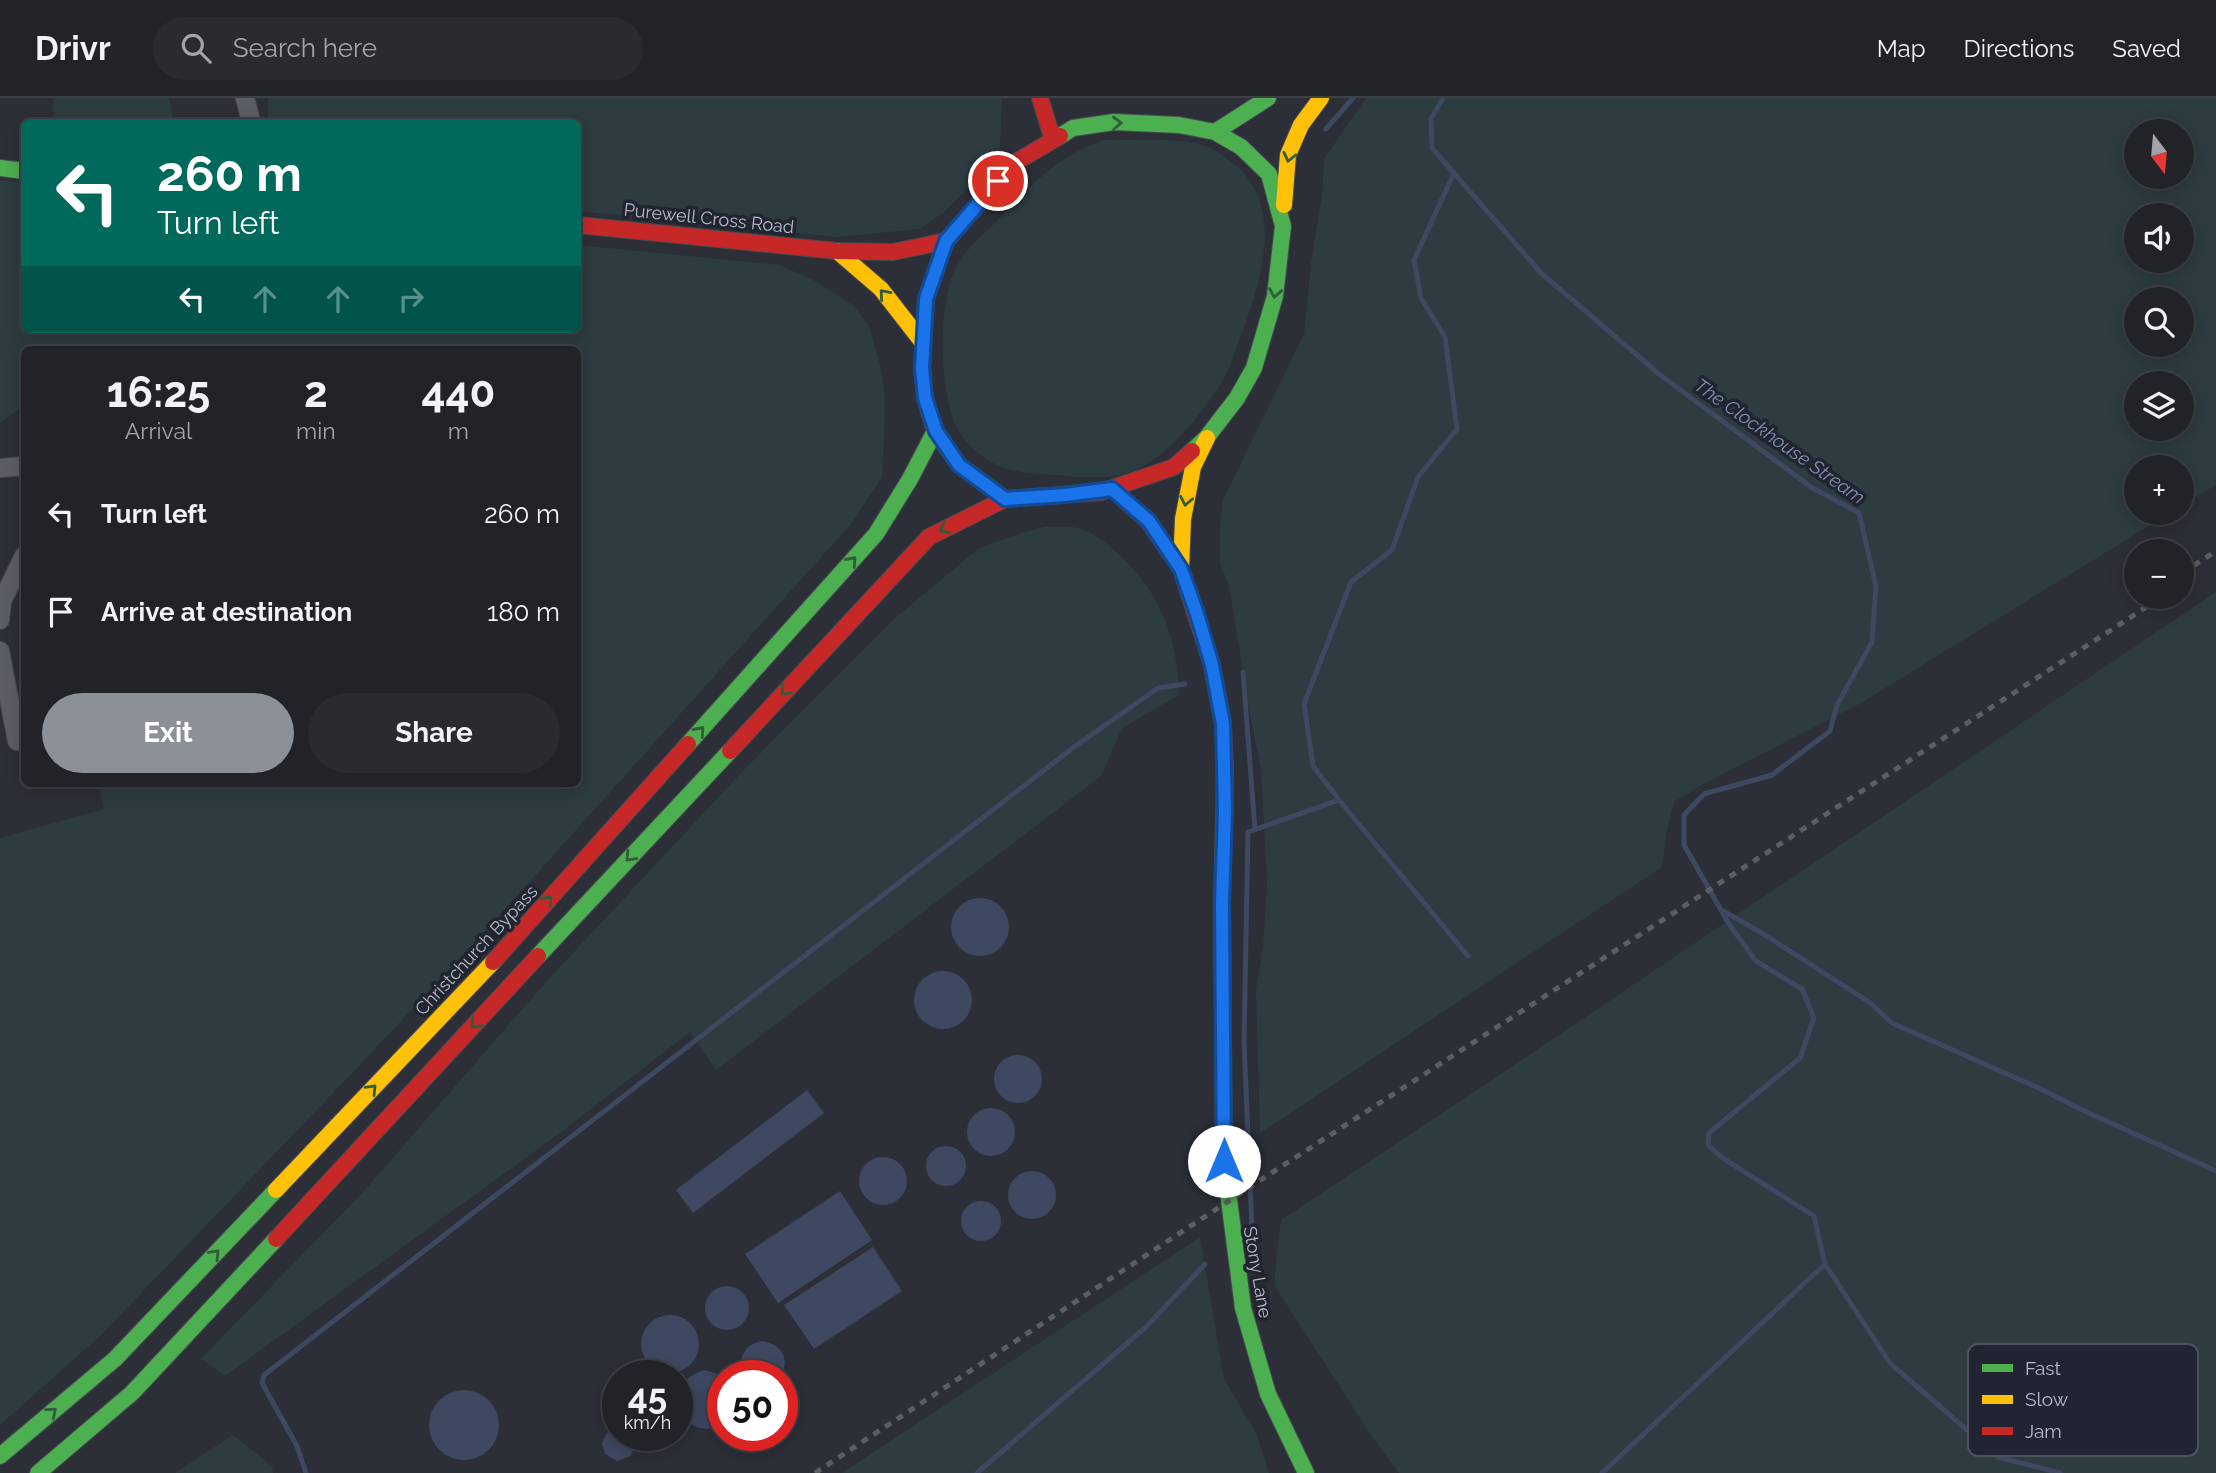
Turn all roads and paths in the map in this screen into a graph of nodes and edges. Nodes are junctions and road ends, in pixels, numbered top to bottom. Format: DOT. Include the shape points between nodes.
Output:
graph roads {
  1 [pos="245,98"];
  2 [pos="1040,98"];
  3 [pos="1268,98"];
  4 [pos="1321,98"];
  5 [pos="250,119"];
  6 [pos="1215,132"];
  7 [pos="1053,140"];
  8 [pos="0,169"];
  9 [pos="21,171"];
  10 [pos="581,225"];
  11 [pos="1283,226"];
  12 [pos="946,241"];
  13 [pos="837,251"];
  14 [pos="923,343"];
  15 [pos="936,431"];
  16 [pos="1207,437"];
  17 [pos="21,466"];
  18 [pos="0,468"];
  19 [pos="1112,489"];
  20 [pos="1005,499"];
  21 [pos="21,562"];
  22 [pos="1181,569"];
  23 [pos="0,620"];
  24 [pos="0,651"];
  25 [pos="14,742"];
  26 [pos="0,1456"];
  27 [pos="38,1473"];
  28 [pos="1306,1473"];
  1 -- 5 [label="street"];
  2 -- 7 [label="main road"];
  3 -- 6 [label="main road"];
  4 -- 11 [label="main road, one-way" via="1287,155"];
  7 -- 6 [label="main road, one-way" via="1073,128 1114,122"];
  6 -- 11 [label="main road" via="1241,147 1269,174"];
  7 -- 12 [label="main road" via="1016,162"];
  8 -- 9 [label="main road"];
  10 -- 13 [label="main road, Purewell Cross Road"];
  11 -- 16 [label="main road, one-way" via="1275,296 1254,368"];
  12 -- 13 [label="main road, Purewell Cross Road" via="893,252"];
  12 -- 14 [label="main road" via="926,299"];
  14 -- 13 [label="main road, one-way" via="881,289"];
  14 -- 15 [label="main road" via="925,398"];
  15 -- 20 [label="main road" via="959,465"];
  26 -- 15 [label="main road, Christchurch Bypass, one-way" via="115,1359 503,951 876,534"];
  16 -- 19 [label="main road" via="1174,467"];
  16 -- 22 [label="main road, Stony Lane, one-way" via="1193,467 1183,520"];
  17 -- 18 [label="street"];
  19 -- 20 [label="main road"];
  19 -- 22 [label="main road, Stony Lane" via="1149,521"];
  20 -- 27 [label="main road, one-way" via="929,537 132,1393"];
  21 -- 23 [label="street" via="2,601"];
  22 -- 28 [label="main road, Stony Lane" via="1212,665 1223,724 1224,1161 1242,1308 1268,1394"];
  24 -- 25 [label="street"];
}
